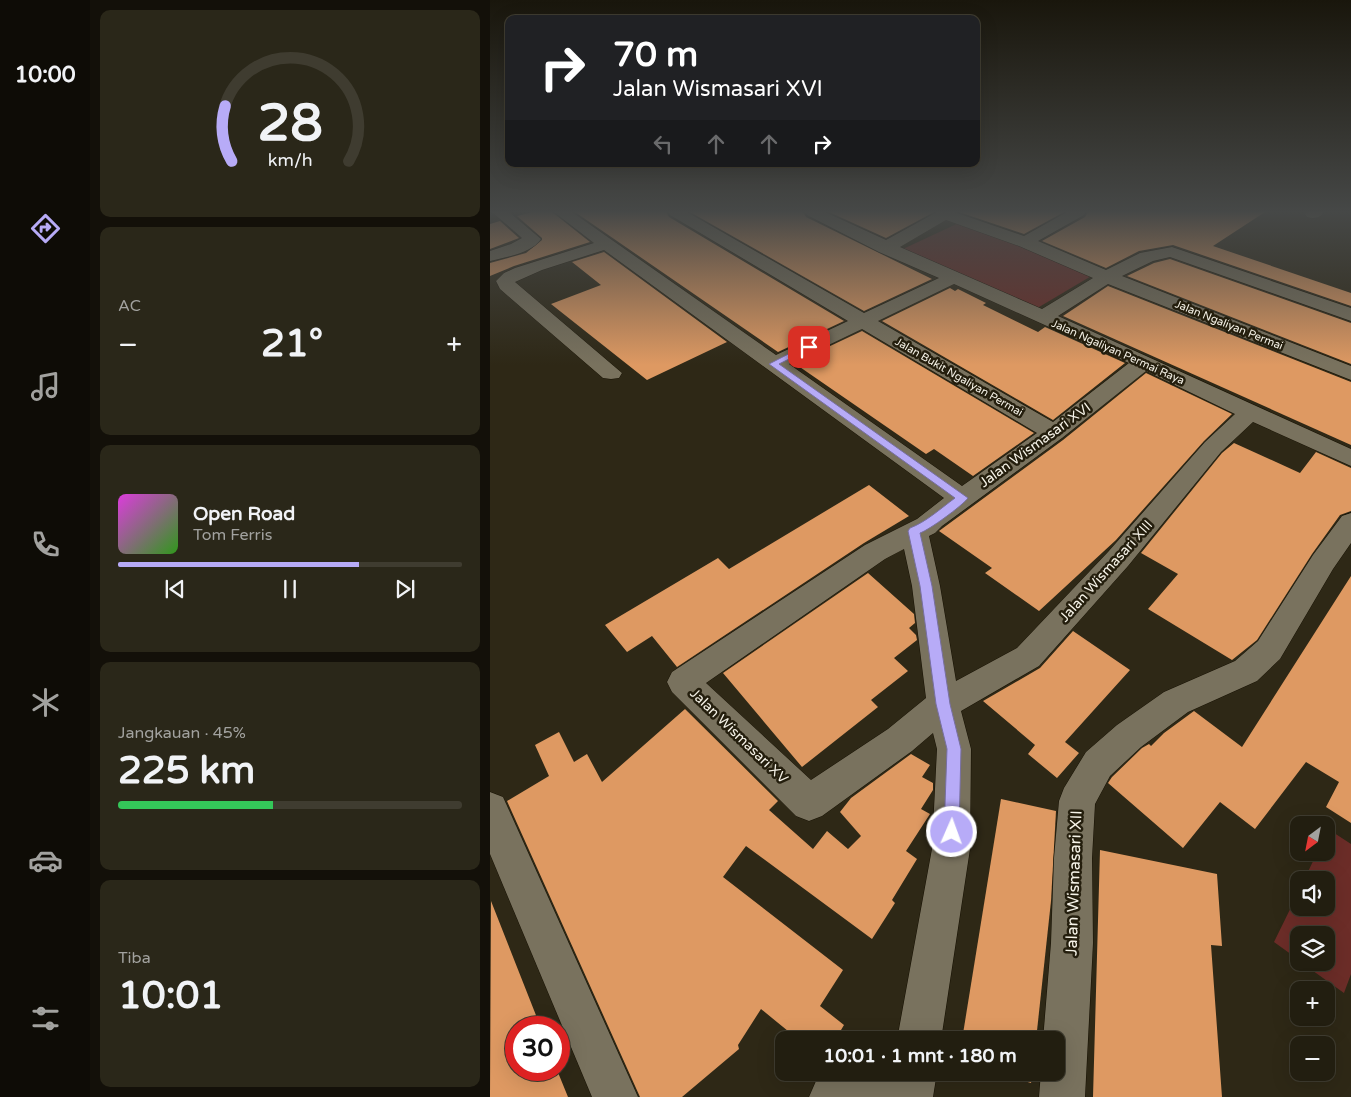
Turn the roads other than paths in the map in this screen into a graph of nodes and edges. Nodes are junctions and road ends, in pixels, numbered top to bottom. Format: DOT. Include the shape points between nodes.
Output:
graph roads {
  1 [pos="545,263"];
  2 [pos="634,263"];
  3 [pos="764,263"];
  4 [pos="919,263"];
  5 [pos="1075,263"];
  6 [pos="1135,263"];
  7 [pos="1204,263"];
  8 [pos="1107,277"];
  9 [pos="953,278"];
  10 [pos="1351,315"];
  11 [pos="1043,318"];
  12 [pos="863,321"];
  13 [pos="1144,362"];
  14 [pos="773,364"];
  15 [pos="611,373"];
  16 [pos="1351,374"];
  17 [pos="1250,413"];
  18 [pos="1054,433"];
  19 [pos="1351,458"];
  20 [pos="963,498"];
  21 [pos="1351,523"];
  22 [pos="920,529"];
  23 [pos="943,704"];
  24 [pos="490,810"];
  25 [pos="921,1031"];
  26 [pos="913,1081"];
  27 [pos="615,1097"];
  28 [pos="832,1097"];
  29 [pos="910,1097"];
  30 [pos="1062,1097"];
  1 -- 15 [label="street" via="513,274 505,281 507,285"];
  2 -- 14 [label="street"];
  3 -- 12 [label="street, Jalan Bukit Ngaliyan Permai"];
  4 -- 9 [label="street, Jalan Ngaliyan Permai Raya"];
  5 -- 8 [label="street, Jalan Ngaliyan Permai"];
  6 -- 8 [label="street"];
  7 -- 10 [label="street"];
  8 -- 11 [label="street"];
  8 -- 16 [label="street, Jalan Ngaliyan Permai"];
  9 -- 11 [label="street, Jalan Ngaliyan Permai Raya"];
  9 -- 12 [label="street"];
  11 -- 13 [label="street, Jalan Ngaliyan Permai Raya"];
  12 -- 14 [label="street"];
  12 -- 18 [label="street, Jalan Bukit Ngaliyan Permai"];
  13 -- 17 [label="street, Jalan Ngaliyan Permai Raya"];
  13 -- 18 [label="street, Jalan Wismasari XVI"];
  14 -- 20 [label="street"];
  17 -- 19 [label="street, Jalan Ngaliyan Permai Raya"];
  17 -- 23 [label="street, Jalan Wismasari XIII" via="1213,447 1118,559 1028,657"];
  18 -- 20 [label="street, Jalan Wismasari XVI"];
  20 -- 22 [label="street, Jalan Wismasari XVI"];
  21 -- 30 [label="street, Jalan Wismasari XII" via="1269,650 1246,672 1176,702 1129,736 1098,764 1076,801 1072,943"];
  22 -- 23 [label="street"];
  22 -- 23 [label="street, Jalan Wismasari XV" via="875,552 683,682 809,803 900,740"];
  23 -- 25 [label="street" via="954,749 951,849"];
  24 -- 27 [label="street"];
  26 -- 29 [label="street"];
  28 -- 29 [label="street"];
}
